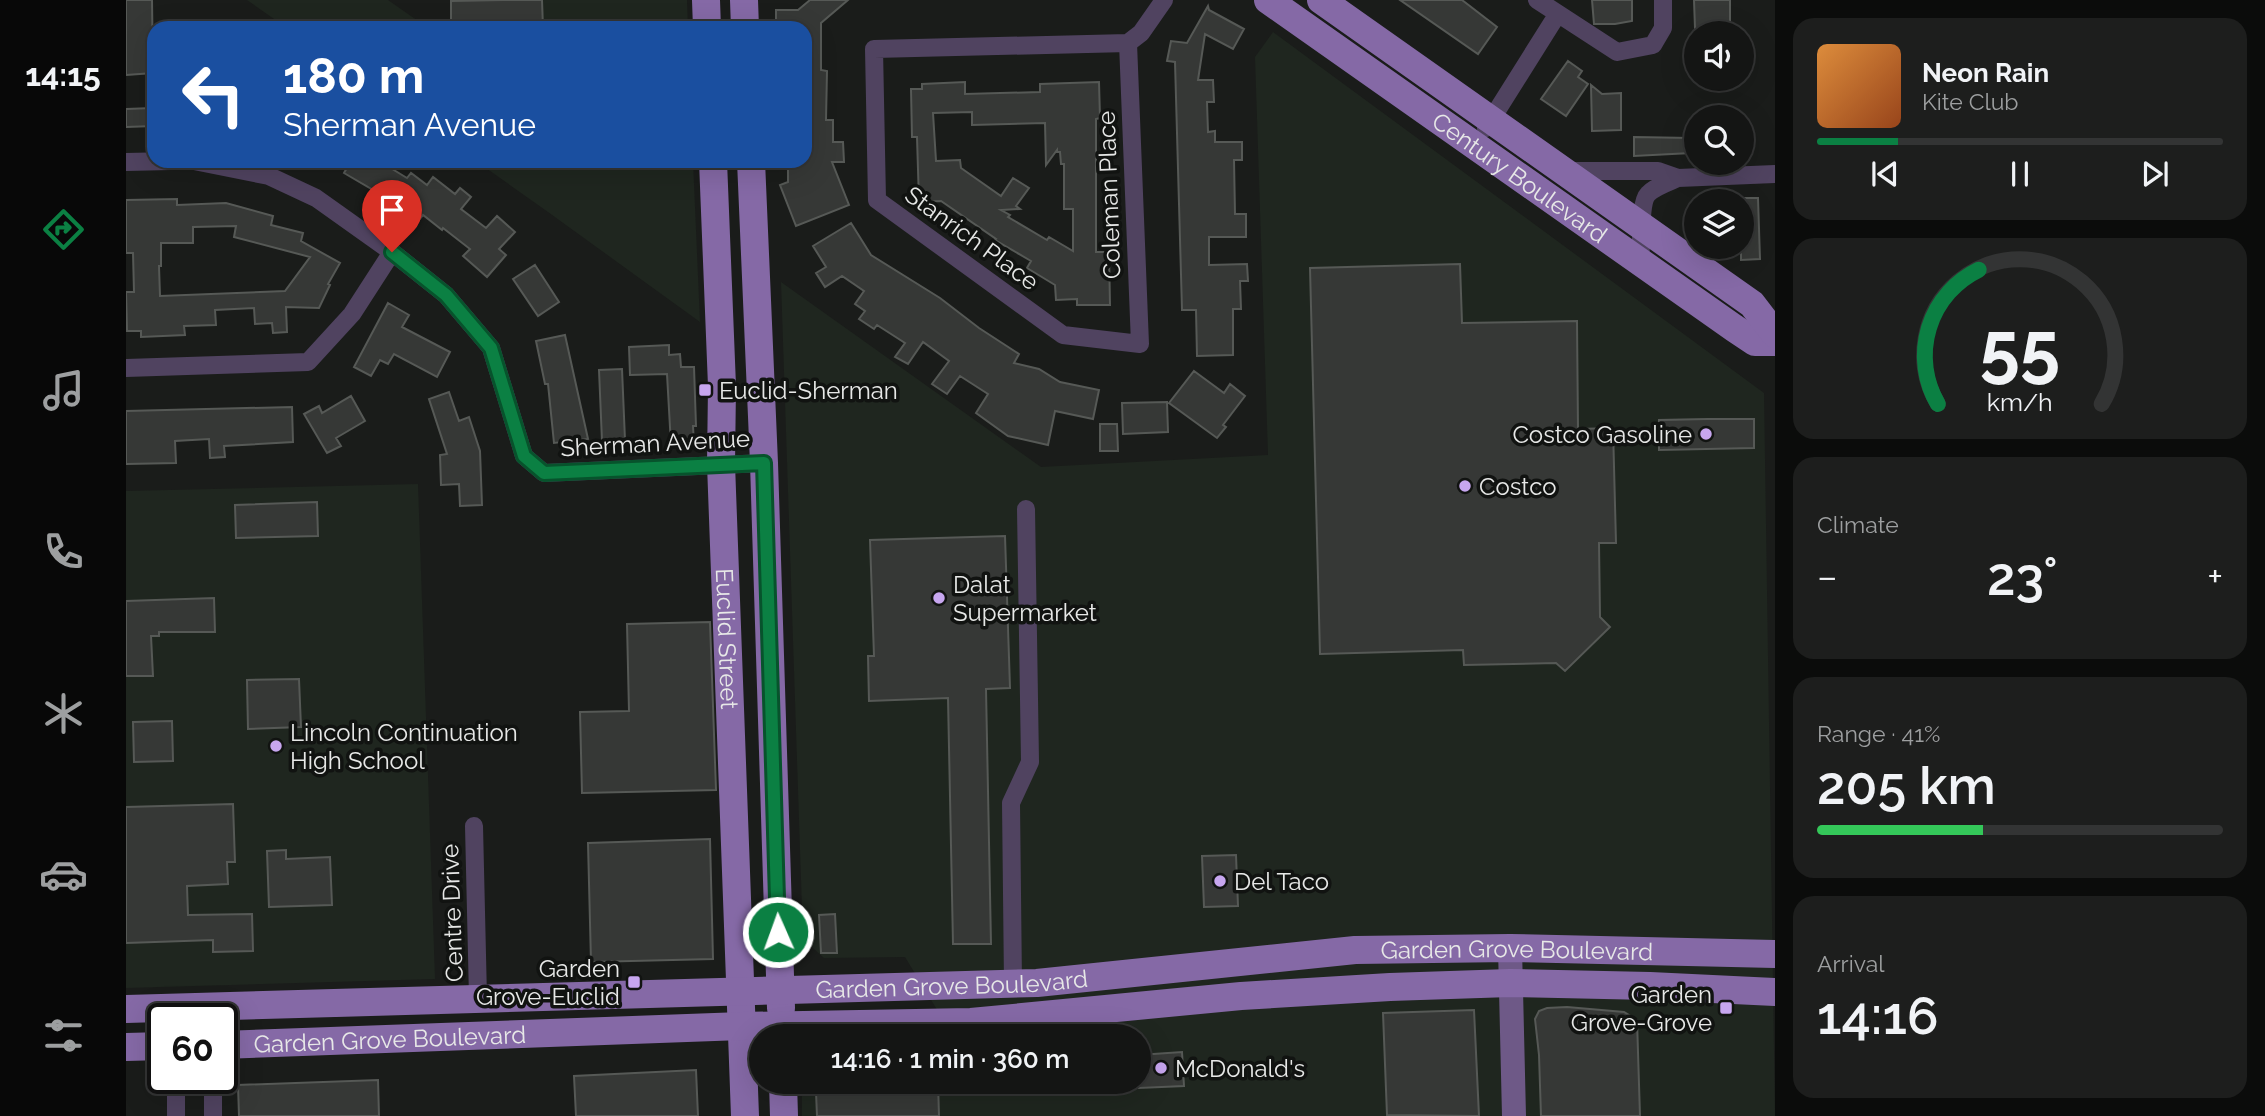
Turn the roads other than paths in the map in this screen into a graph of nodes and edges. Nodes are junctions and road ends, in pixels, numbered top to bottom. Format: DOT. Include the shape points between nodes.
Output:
graph roads {
  1 [pos="706,0"];
  2 [pos="744,0"];
  3 [pos="1164,0"];
  4 [pos="1268,0"];
  5 [pos="1321,0"];
  6 [pos="1537,0"];
  7 [pos="1663,0"];
  8 [pos="1557,15"];
  9 [pos="707,21"];
  10 [pos="745,21"];
  11 [pos="1128,43"];
  12 [pos="1491,121"];
  13 [pos="1475,146"];
  14 [pos="126,162"];
  15 [pos="147,162"];
  16 [pos="229,168"];
  17 [pos="713,168"];
  18 [pos="751,168"];
  19 [pos="1563,171"];
  20 [pos="1775,174"];
  21 [pos="1678,178"];
  22 [pos="1643,227"];
  23 [pos="392,252"];
  24 [pos="1640,262"];
  25 [pos="1775,334"];
  26 [pos="1775,342"];
  27 [pos="1140,344"];
  28 [pos="126,368"];
  29 [pos="764,463"];
  30 [pos="721,464"];
  31 [pos="1026,509"];
  32 [pos="474,826"];
  33 [pos="1510,948"];
  34 [pos="1775,954"];
  35 [pos="1510,983"];
  36 [pos="1013,984"];
  37 [pos="741,990"];
  38 [pos="780,990"];
  39 [pos="1775,992"];
  40 [pos="478,998"];
  41 [pos="126,1009"];
  42 [pos="147,1011"];
  43 [pos="238,1011"];
  44 [pos="781,1024"];
  45 [pos="929,1024"];
  46 [pos="742,1026"];
  47 [pos="749,1027"];
  48 [pos="238,1044"];
  49 [pos="147,1046"];
  50 [pos="126,1047"];
  51 [pos="176,1094"];
  52 [pos="213,1094"];
  53 [pos="783,1094"];
  54 [pos="176,1116"];
  55 [pos="213,1116"];
  56 [pos="745,1116"];
  57 [pos="784,1116"];
  58 [pos="1514,1116"];
  1 -- 9 [label="main road"];
  2 -- 10 [label="main road"];
  3 -- 11 [label="street" via="1141,33"];
  4 -- 13 [label="main road, Century Boulevard"];
  5 -- 12 [label="main road, Century Boulevard"];
  6 -- 8 [label="street"];
  7 -- 8 [label="street" via="1663,28 1653,45 1617,52"];
  8 -- 12 [label="street"];
  11 -- 27 [label="street, Coleman Place"];
  11 -- 27 [label="street, Stanrich Place" via="874,49 877,200 1063,335"];
  12 -- 13 [label="street"];
  12 -- 19 [label="main road, Century Boulevard"];
  13 -- 24 [label="main road, Century Boulevard"];
  14 -- 15 [label="street"];
  16 -- 23 [label="street, Sherman Avenue" via="269,176 316,198"];
  17 -- 30 [label="main road, Euclid Street"];
  18 -- 29 [label="main road, Euclid Street"];
  19 -- 21 [label="street" via="1658,171"];
  19 -- 22 [label="main road, Century Boulevard"];
  20 -- 21 [label="street"];
  21 -- 22 [label="street" via="1645,196"];
  22 -- 24 [label="street"];
  22 -- 25 [label="main road, Century Boulevard" via="1752,304"];
  23 -- 28 [label="street" via="352,314 308,362"];
  23 -- 30 [label="street, Sherman Avenue" via="446,295 491,348 524,456 544,473"];
  24 -- 26 [label="main road, Century Boulevard" via="1755,342"];
  29 -- 30 [label="street, Sherman Avenue"];
  29 -- 38 [label="main road, Euclid Street"];
  30 -- 37 [label="main road, Euclid Street"];
  31 -- 36 [label="street" via="1030,762 1011,803"];
  32 -- 40 [label="street, Centre Drive"];
  33 -- 34 [label="main road, Garden Grove Boulevard"];
  33 -- 35 [label="street"];
  33 -- 36 [label="main road, Garden Grove Boulevard" via="1355,950"];
  35 -- 39 [label="main road, Garden Grove Boulevard"];
  35 -- 45 [label="main road, Garden Grove Boulevard" via="1241,996"];
  35 -- 58 [label="street"];
  36 -- 38 [label="main road, Garden Grove Boulevard"];
  37 -- 38 [label="main road, Garden Grove Boulevard"];
  37 -- 40 [label="main road, Garden Grove Boulevard"];
  37 -- 46 [label="main road, Euclid Street"];
  38 -- 44 [label="main road, Euclid Street"];
  40 -- 43 [label="main road, Garden Grove Boulevard"];
  41 -- 42 [label="main road, Garden Grove Boulevard"];
  46 -- 47 [label="main road, Garden Grove Boulevard"];
  46 -- 48 [label="main road, Garden Grove Boulevard"];
  46 -- 56 [label="main road, Euclid Street"];
  49 -- 50 [label="main road"];
  51 -- 54 [label="street"];
  52 -- 55 [label="street"];
  53 -- 57 [label="main road"];
}
